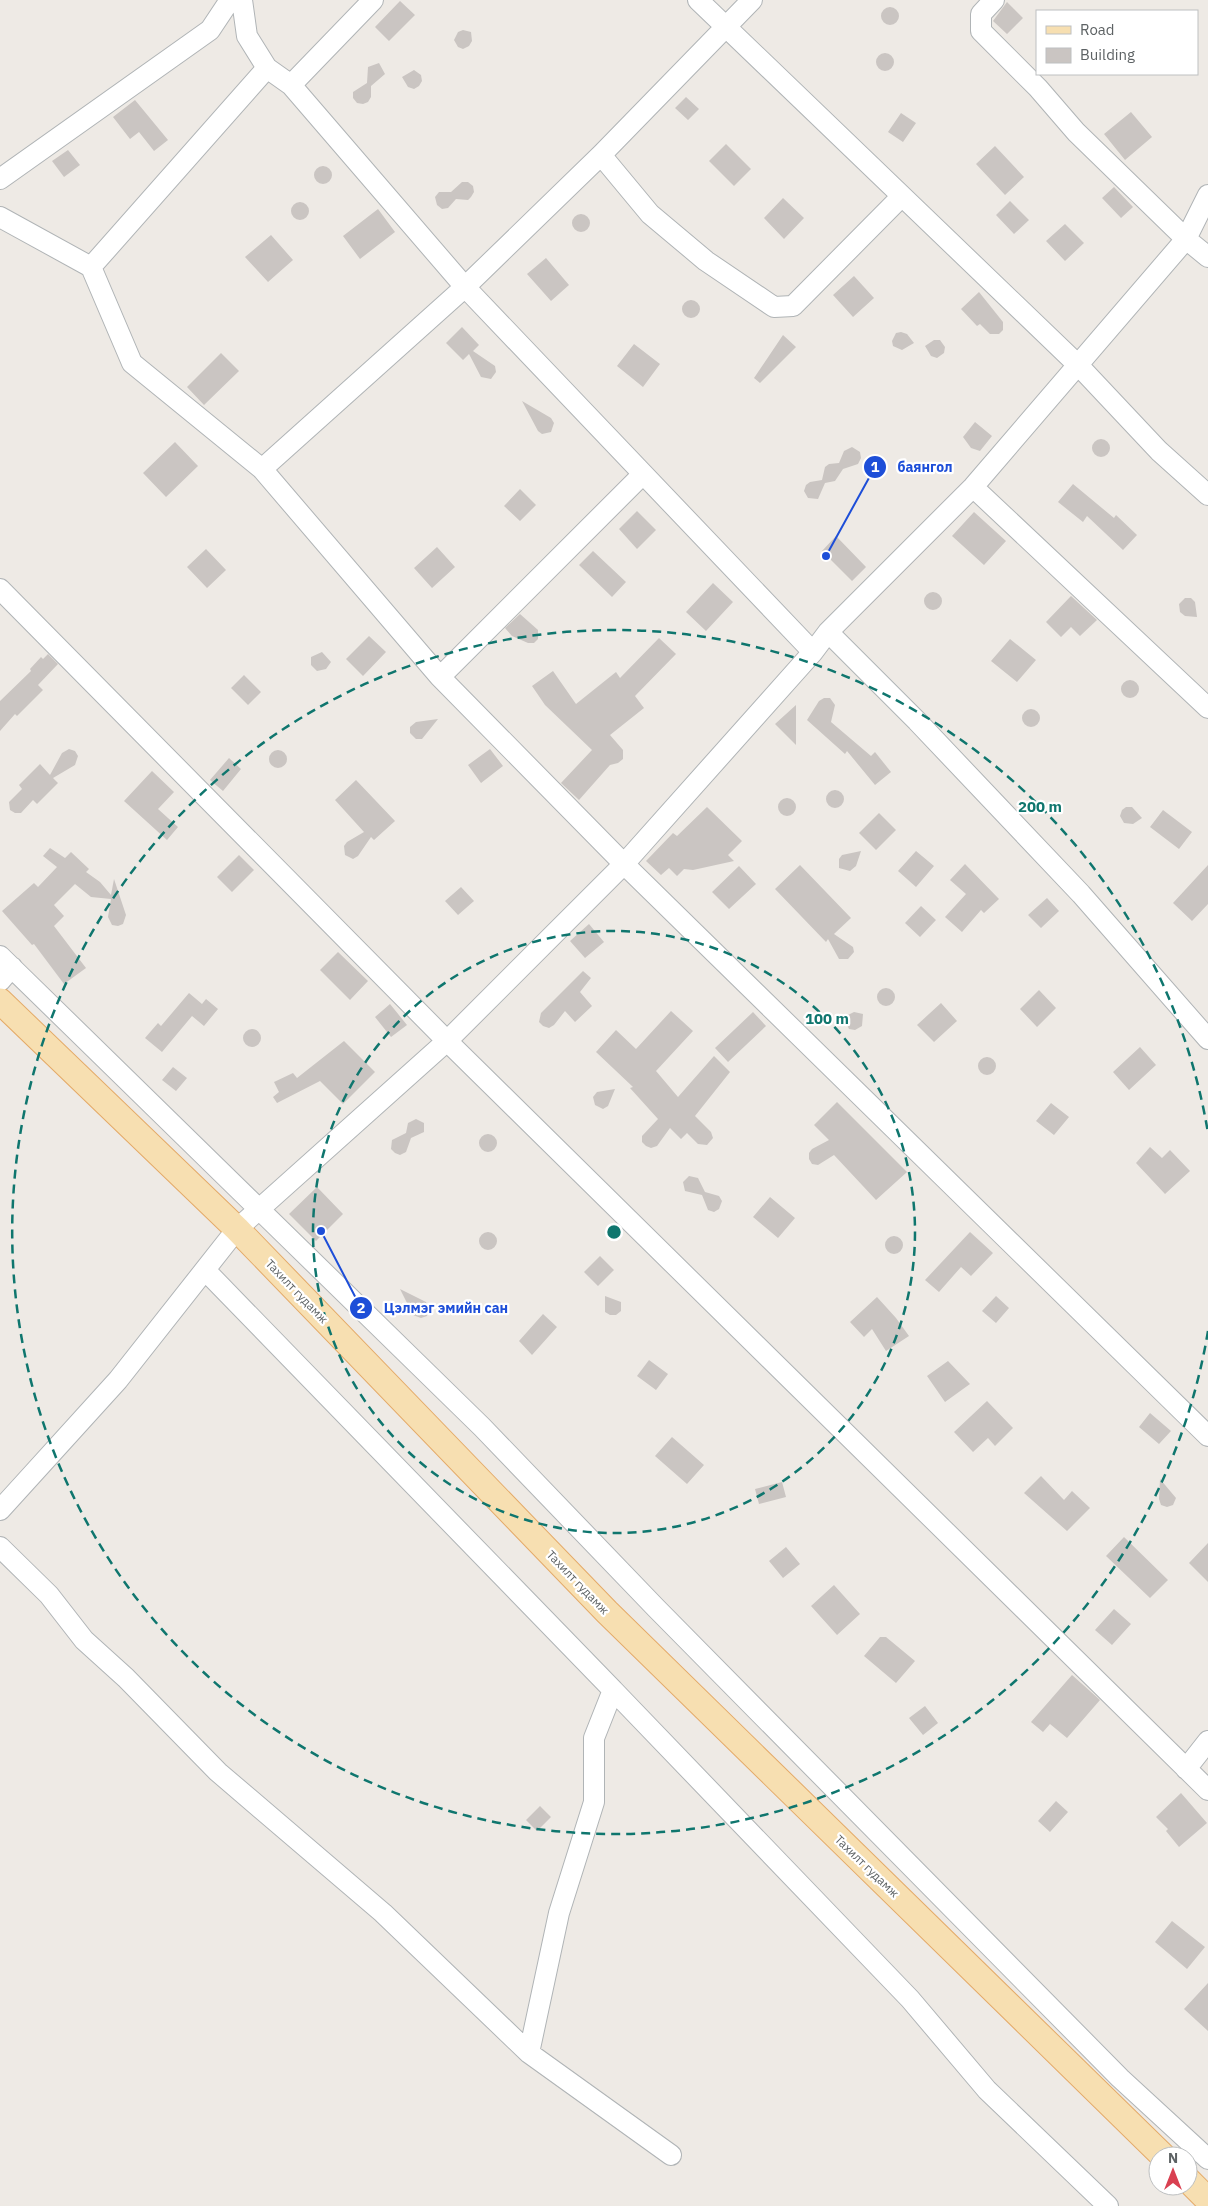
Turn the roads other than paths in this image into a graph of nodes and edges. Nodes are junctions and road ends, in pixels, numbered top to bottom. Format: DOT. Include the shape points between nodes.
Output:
graph roads {
  1 [pos="230,0"];
  2 [pos="242,0"];
  3 [pos="373,0"];
  4 [pos="698,0"];
  5 [pos="752,0"];
  6 [pos="994,0"];
  7 [pos="725,27"];
  8 [pos="267,68"];
  9 [pos="291,85"];
  10 [pos="600,155"];
  11 [pos="0,179"];
  12 [pos="1208,195"];
  13 [pos="902,196"];
  14 [pos="0,217"];
  15 [pos="1186,239"];
  16 [pos="1208,257"];
  17 [pos="91,267"];
  18 [pos="465,287"];
  19 [pos="1079,366"];
  20 [pos="262,469"];
  21 [pos="643,474"];
  22 [pos="973,487"];
  23 [pos="1208,495"];
  24 [pos="0,589"];
  25 [pos="828,632"];
  26 [pos="813,652"];
  27 [pos="440,677"];
  28 [pos="1208,708"];
  29 [pos="624,864"];
  30 [pos="4,968"];
  31 [pos="0,1001"];
  32 [pos="1208,1039"];
  33 [pos="447,1041"];
  34 [pos="261,1209"];
  35 [pos="237,1229"];
  36 [pos="205,1270"];
  37 [pos="1208,1436"];
  38 [pos="0,1510"];
  39 [pos="0,1547"];
  40 [pos="613,1690"];
  41 [pos="1208,1741"];
  42 [pos="1186,1769"];
  43 [pos="1208,1790"];
  44 [pos="528,2053"];
  45 [pos="1153,2146"];
  46 [pos="671,2155"];
  47 [pos="1208,2159"];
  48 [pos="1198,2190"];
  49 [pos="1208,2200"];
  50 [pos="1108,2206"];
  1 -- 11 [label="street" via="210,30"];
  2 -- 8 [label="street" via="246,36"];
  3 -- 9 [label="street"];
  4 -- 7 [label="street"];
  5 -- 7 [label="street"];
  6 -- 15 [label="street" via="981,14 981,31 1076,132"];
  7 -- 10 [label="street"];
  7 -- 13 [label="street"];
  8 -- 9 [label="street"];
  8 -- 17 [label="street"];
  9 -- 18 [label="street"];
  10 -- 13 [label="street" via="650,214 706,261 774,307 793,306"];
  10 -- 18 [label="street"];
  12 -- 15 [label="street"];
  13 -- 19 [label="street"];
  14 -- 17 [label="street"];
  15 -- 16 [label="street"];
  15 -- 19 [label="street"];
  17 -- 20 [label="street" via="132,363"];
  18 -- 20 [label="street"];
  18 -- 21 [label="street"];
  19 -- 22 [label="street"];
  19 -- 23 [label="street" via="1159,451"];
  20 -- 27 [label="street"];
  21 -- 26 [label="street"];
  21 -- 27 [label="street"];
  22 -- 25 [label="street"];
  22 -- 28 [label="street"];
  24 -- 33 [label="street"];
  25 -- 26 [label="street"];
  25 -- 32 [label="street" via="1081,894"];
  26 -- 29 [label="street"];
  27 -- 29 [label="street"];
  29 -- 33 [label="street"];
  29 -- 37 [label="street"];
  30 -- 34 [label="street"];
  31 -- 35 [label="main road, Тахилт гудамж"];
  33 -- 34 [label="street"];
  33 -- 42 [label="street"];
  34 -- 35 [label="street"];
  34 -- 47 [label="street" via="482,1427 1120,2078"];
  35 -- 36 [label="street"];
  35 -- 45 [label="main road, Тахилт гудамж" via="607,1612"];
  36 -- 38 [label="street" via="118,1380"];
  36 -- 40 [label="street"];
  39 -- 44 [label="street" via="49,1595 84,1640 218,1772 383,1913"];
  40 -- 44 [label="street" via="594,1738 594,1802 559,1913"];
  40 -- 50 [label="street" via="910,1999 987,2090"];
  41 -- 42 [label="street"];
  42 -- 43 [label="street"];
  44 -- 46 [label="street"];
  48 -- 49 [label="main road"];
}
